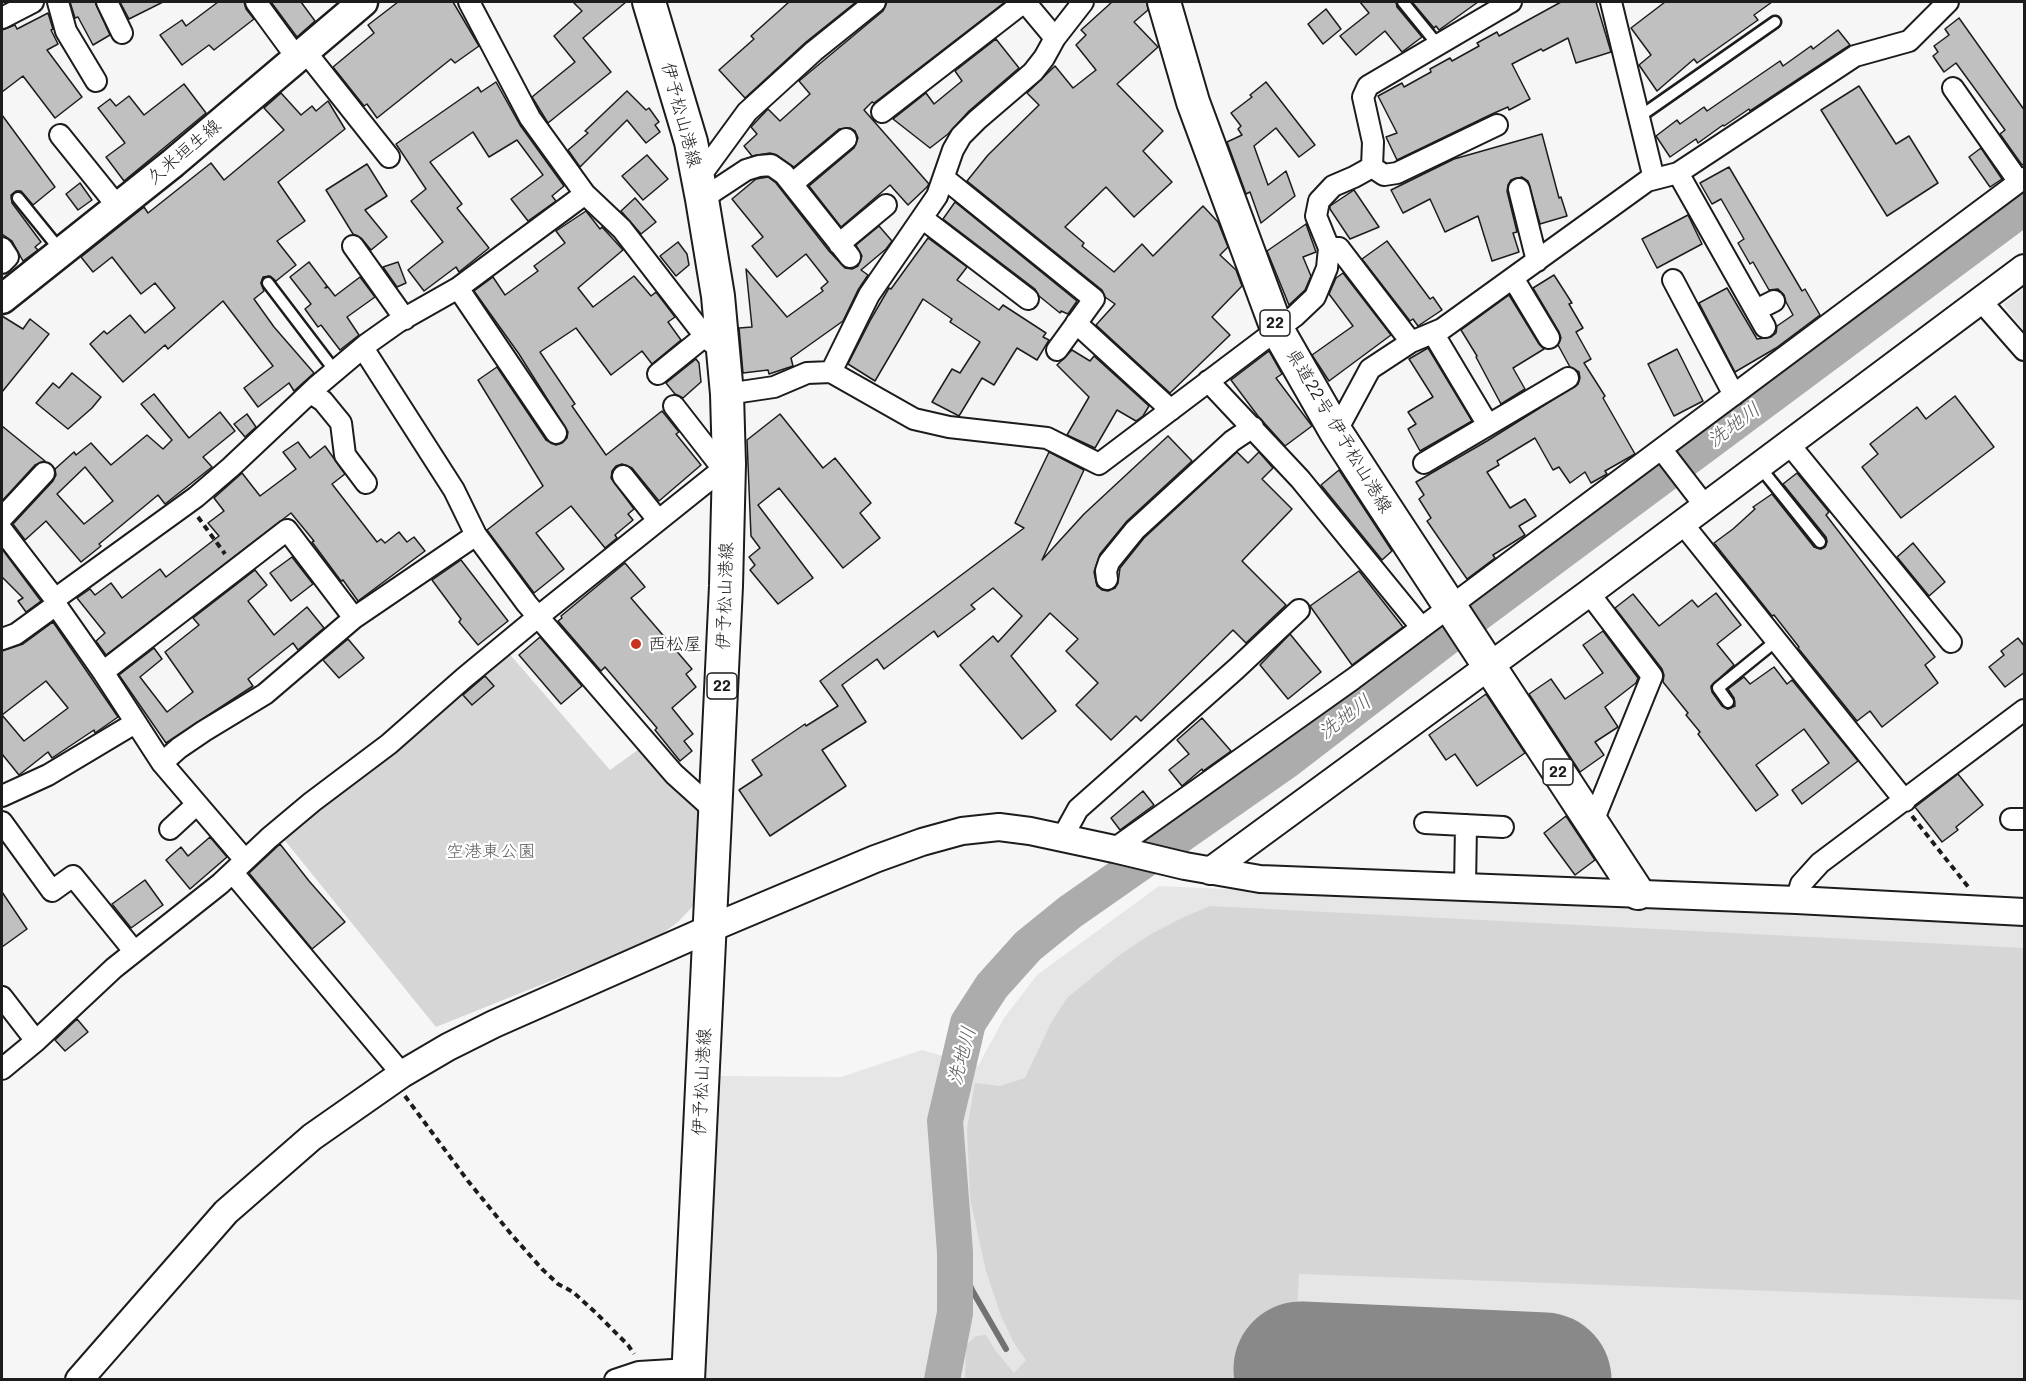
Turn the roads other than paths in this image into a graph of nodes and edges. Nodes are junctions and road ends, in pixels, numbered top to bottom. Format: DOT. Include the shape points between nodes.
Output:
graph roads {
  1 [pos="33,2"];
  2 [pos="58,2"];
  3 [pos="107,2"];
  4 [pos="256,2"];
  5 [pos="363,2"];
  6 [pos="470,2"];
  7 [pos="649,2"];
  8 [pos="875,2"];
  9 [pos="1024,2"];
  10 [pos="1083,2"];
  11 [pos="1164,2"];
  12 [pos="1403,2"];
  13 [pos="1508,2"];
  14 [pos="1948,2"];
  15 [pos="1615,4"];
  16 [pos="2,18"];
  17 [pos="1776,22"];
  18 [pos="122,33"];
  19 [pos="1055,38"];
  20 [pos="1438,45"];
  21 [pos="301,54"];
  22 [pos="96,81"];
  23 [pos="1953,88"];
  24 [pos="882,112"];
  25 [pos="1639,117"];
  26 [pos="1497,125"];
  27 [pos="60,135"];
  28 [pos="846,139"];
  29 [pos="389,156"];
  30 [pos="1372,167"];
  31 [pos="1678,173"];
  32 [pos="944,178"];
  33 [pos="1654,179"];
  34 [pos="2022,180"];
  35 [pos="792,184"];
  36 [pos="700,189"];
  37 [pos="1519,189"];
  38 [pos="585,194"];
  39 [pos="18,198"];
  40 [pos="886,205"];
  41 [pos="118,207"];
  42 [pos="922,218"];
  43 [pos="353,246"];
  44 [pos="2,248"];
  45 [pos="1329,249"];
  46 [pos="61,252"];
  47 [pos="1537,261"];
  48 [pos="2,263"];
  49 [pos="2025,268"];
  50 [pos="1513,278"];
  51 [pos="1673,280"];
  52 [pos="268,283"];
  53 [pos="458,288"];
  54 [pos="4,290"];
  55 [pos="1028,299"];
  56 [pos="1774,301"];
  57 [pos="1981,301"];
  58 [pos="405,319"];
  59 [pos="1076,323"];
  60 [pos="1277,328"];
  61 [pos="1433,333"];
  62 [pos="1549,338"];
  63 [pos="714,340"];
  64 [pos="1411,342"];
  65 [pos="363,348"];
  66 [pos="1057,350"];
  67 [pos="2025,350"];
  68 [pos="335,371"];
  69 [pos="831,372"];
  70 [pos="658,374"];
  71 [pos="1208,381"];
  72 [pos="1561,388"];
  73 [pos="310,393"];
  74 [pos="727,394"];
  75 [pos="1734,395"];
  76 [pos="674,406"];
  77 [pos="1171,410"];
  78 [pos="552,421"];
  79 [pos="1488,425"];
  80 [pos="1253,427"];
  81 [pos="1336,432"];
  82 [pos="1789,444"];
  83 [pos="1664,452"];
  84 [pos="1437,462"];
  85 [pos="1759,466"];
  86 [pos="726,467"];
  87 [pos="44,473"];
  88 [pos="623,476"];
  89 [pos="366,483"];
  90 [pos="1699,499"];
  91 [pos="2,518"];
  92 [pos="658,520"];
  93 [pos="1682,523"];
  94 [pos="2,530"];
  95 [pos="476,535"];
  96 [pos="1820,542"];
  97 [pos="1107,579"];
  98 [pos="1589,592"];
  99 [pos="56,602"];
  100 [pos="1299,610"];
  101 [pos="1451,610"];
  102 [pos="539,616"];
  103 [pos="354,618"];
  104 [pos="1421,627"];
  105 [pos="2,639"];
  106 [pos="1776,641"];
  107 [pos="1951,642"];
  108 [pos="1483,658"];
  109 [pos="103,672"];
  110 [pos="1728,702"];
  111 [pos="2025,710"];
  112 [pos="135,723"];
  113 [pos="162,763"];
  114 [pos="2,796"];
  115 [pos="1903,802"];
  116 [pos="196,805"];
  117 [pos="715,811"];
  118 [pos="2,822"];
  119 [pos="1425,823"];
  120 [pos="1592,824"];
  121 [pos="1466,825"];
  122 [pos="1503,826"];
  123 [pos="170,829"];
  124 [pos="1062,838"];
  125 [pos="1122,851"];
  126 [pos="239,866"];
  127 [pos="1210,871"];
  128 [pos="1465,887"];
  129 [pos="1638,893"];
  130 [pos="1796,900"];
  131 [pos="2025,912"];
  132 [pos="709,929"];
  133 [pos="134,951"];
  134 [pos="2,997"];
  135 [pos="36,1041"];
  136 [pos="2,1069"];
  137 [pos="397,1077"];
  138 [pos="688,1374"];
  139 [pos="80,1380"];
  140 [pos="615,1380"];
  1 -- 16 [label="street"];
  2 -- 22 [label="street" via="66,31"];
  3 -- 18 [label="street"];
  4 -- 21 [label="street"];
  5 -- 21 [label="main road, 久米垣生線"];
  6 -- 38 [label="street" via="530,118"];
  7 -- 36 [label="main road, 伊予松山港線 / 22" via="680,102"];
  8 -- 36 [label="street" via="747,112"];
  9 -- 19 [label="street"];
  9 -- 24 [label="street"];
  10 -- 19 [label="street"];
  11 -- 60 [label="main road, 県道22号 伊予松山港線 / 22" via="1193,102"];
  12 -- 20 [label="lane"];
  13 -- 20 [label="street"];
  14 -- 31 [label="street" via="1909,41 1855,56"];
  15 -- 25 [label="street"];
  17 -- 25 [label="lane"];
  19 -- 32 [label="street" via="1033,72 961,136"];
  20 -- 30 [label="street" via="1368,86 1363,97 1373,142"];
  21 -- 29 [label="street"];
  21 -- 41 [label="main road, 久米垣生線"];
  23 -- 34 [label="street"];
  25 -- 33 [label="street"];
  26 -- 30 [label="street" via="1397,173 1384,174"];
  27 -- 41 [label="street"];
  28 -- 35 [label="street"];
  30 -- 45 [label="street" via="1333,186 1319,201 1316,216"];
  31 -- 33 [label="street"];
  31 -- 56 [label="street" via="1760,319"];
  32 -- 42 [label="street"];
  32 -- 59 [label="street" via="1094,299"];
  33 -- 47 [label="street"];
  34 -- 75 [label="street"];
  35 -- 36 [label="street" via="771,165"];
  35 -- 40 [label="street" via="844,250"];
  36 -- 63 [label="main road, 伊予松山港線 / 22" via="709,234"];
  37 -- 47 [label="street"];
  38 -- 53 [label="street"];
  38 -- 63 [label="street" via="622,229"];
  39 -- 46 [label="lane"];
  41 -- 46 [label="main road, 久米垣生線"];
  42 -- 55 [label="street"];
  42 -- 69 [label="street" via="869,295"];
  43 -- 58 [label="street"];
  44 -- 48 [label="street" via="8,257"];
  45 -- 60 [label="street" via="1327,268 1315,297"];
  45 -- 64 [label="street" via="1339,248"];
  46 -- 54 [label="main road, 久米垣生線"];
  47 -- 50 [label="street"];
  49 -- 57 [label="street"];
  50 -- 61 [label="street"];
  50 -- 62 [label="street"];
  51 -- 75 [label="street"];
  52 -- 68 [label="lane"];
  53 -- 58 [label="street"];
  53 -- 78 [label="street"];
  57 -- 67 [label="street"];
  57 -- 82 [label="street"];
  58 -- 65 [label="street"];
  59 -- 66 [label="street"];
  59 -- 77 [label="street"];
  60 -- 71 [label="street"];
  60 -- 81 [label="main road, 県道22号 伊予松山港線 / 22"];
  61 -- 64 [label="street"];
  61 -- 79 [label="street"];
  63 -- 70 [label="street"];
  63 -- 74 [label="main road, 伊予松山港線 / 22"];
  64 -- 81 [label="street" via="1370,369"];
  65 -- 68 [label="street"];
  65 -- 95 [label="street" via="442,472"];
  68 -- 73 [label="street"];
  69 -- 74 [label="street" via="807,373 774,387"];
  69 -- 77 [label="street" via="914,419 1047,438 1099,464"];
  71 -- 77 [label="street"];
  71 -- 80 [label="street"];
  72 -- 79 [label="street"];
  73 -- 89 [label="street" via="323,401 341,423 345,455"];
  73 -- 99 [label="street" via="188,503"];
  74 -- 86 [label="main road, 伊予松山港線 / 22"];
  75 -- 83 [label="street"];
  76 -- 86 [label="street"];
  79 -- 84 [label="street"];
  80 -- 97 [label="street" via="1232,441 1135,530 1109,562"];
  80 -- 104 [label="street"];
  81 -- 101 [label="main road, 県道22号 伊予松山港線 / 22"];
  82 -- 85 [label="street"];
  82 -- 107 [label="street"];
  83 -- 90 [label="street"];
  83 -- 101 [label="street"];
  85 -- 90 [label="street"];
  85 -- 96 [label="lane"];
  86 -- 92 [label="street"];
  86 -- 117 [label="main road, 伊予松山港線 / 22" via="726,586"];
  87 -- 91 [label="street"];
  88 -- 92 [label="street"];
  90 -- 93 [label="street"];
  92 -- 102 [label="street"];
  93 -- 98 [label="street"];
  93 -- 106 [label="street"];
  94 -- 99 [label="street"];
  95 -- 102 [label="street"];
  95 -- 103 [label="street"];
  98 -- 108 [label="street"];
  98 -- 120 [label="street" via="1652,676"];
  99 -- 105 [label="street"];
  99 -- 109 [label="street"];
  100 -- 124 [label="street" via="1078,809"];
  101 -- 104 [label="street"];
  101 -- 108 [label="main road, 22"];
  102 -- 117 [label="street" via="674,774"];
  102 -- 126 [label="street"];
  103 -- 109 [label="street" via="286,530"];
  103 -- 113 [label="street" via="265,694 204,731"];
  104 -- 125 [label="street"];
  106 -- 110 [label="lane" via="1718,688"];
  106 -- 115 [label="street"];
  108 -- 120 [label="main road, 22"];
  108 -- 127 [label="street"];
  109 -- 112 [label="street"];
  111 -- 115 [label="street"];
  112 -- 113 [label="street"];
  112 -- 114 [label="street" via="48,775"];
  113 -- 116 [label="street"];
  115 -- 130 [label="street" via="1820,863 1801,884"];
  116 -- 123 [label="street"];
  116 -- 126 [label="street"];
  117 -- 132 [label="main road, 伊予松山港線 / 22"];
  118 -- 133 [label="street" via="52,891 73,876"];
  119 -- 121 [label="street"];
  120 -- 129 [label="main road, 22"];
  121 -- 122 [label="street"];
  121 -- 128 [label="street"];
  124 -- 125 [label="street"];
  124 -- 132 [label="street" via="999,827 962,831 875,860"];
  125 -- 127 [label="street"];
  126 -- 133 [label="street"];
  126 -- 137 [label="street"];
  127 -- 128 [label="street" via="1260,879"];
  128 -- 129 [label="street"];
  129 -- 130 [label="street"];
  130 -- 131 [label="street"];
  132 -- 137 [label="street" via="494,1024"];
  132 -- 138 [label="main road, 伊予松山港線 / 22"];
  133 -- 135 [label="street"];
  134 -- 135 [label="street"];
  135 -- 136 [label="street"];
  137 -- 139 [label="street" via="312,1137 226,1212"];
  138 -- 140 [label="street" via="639,1372"];
}
